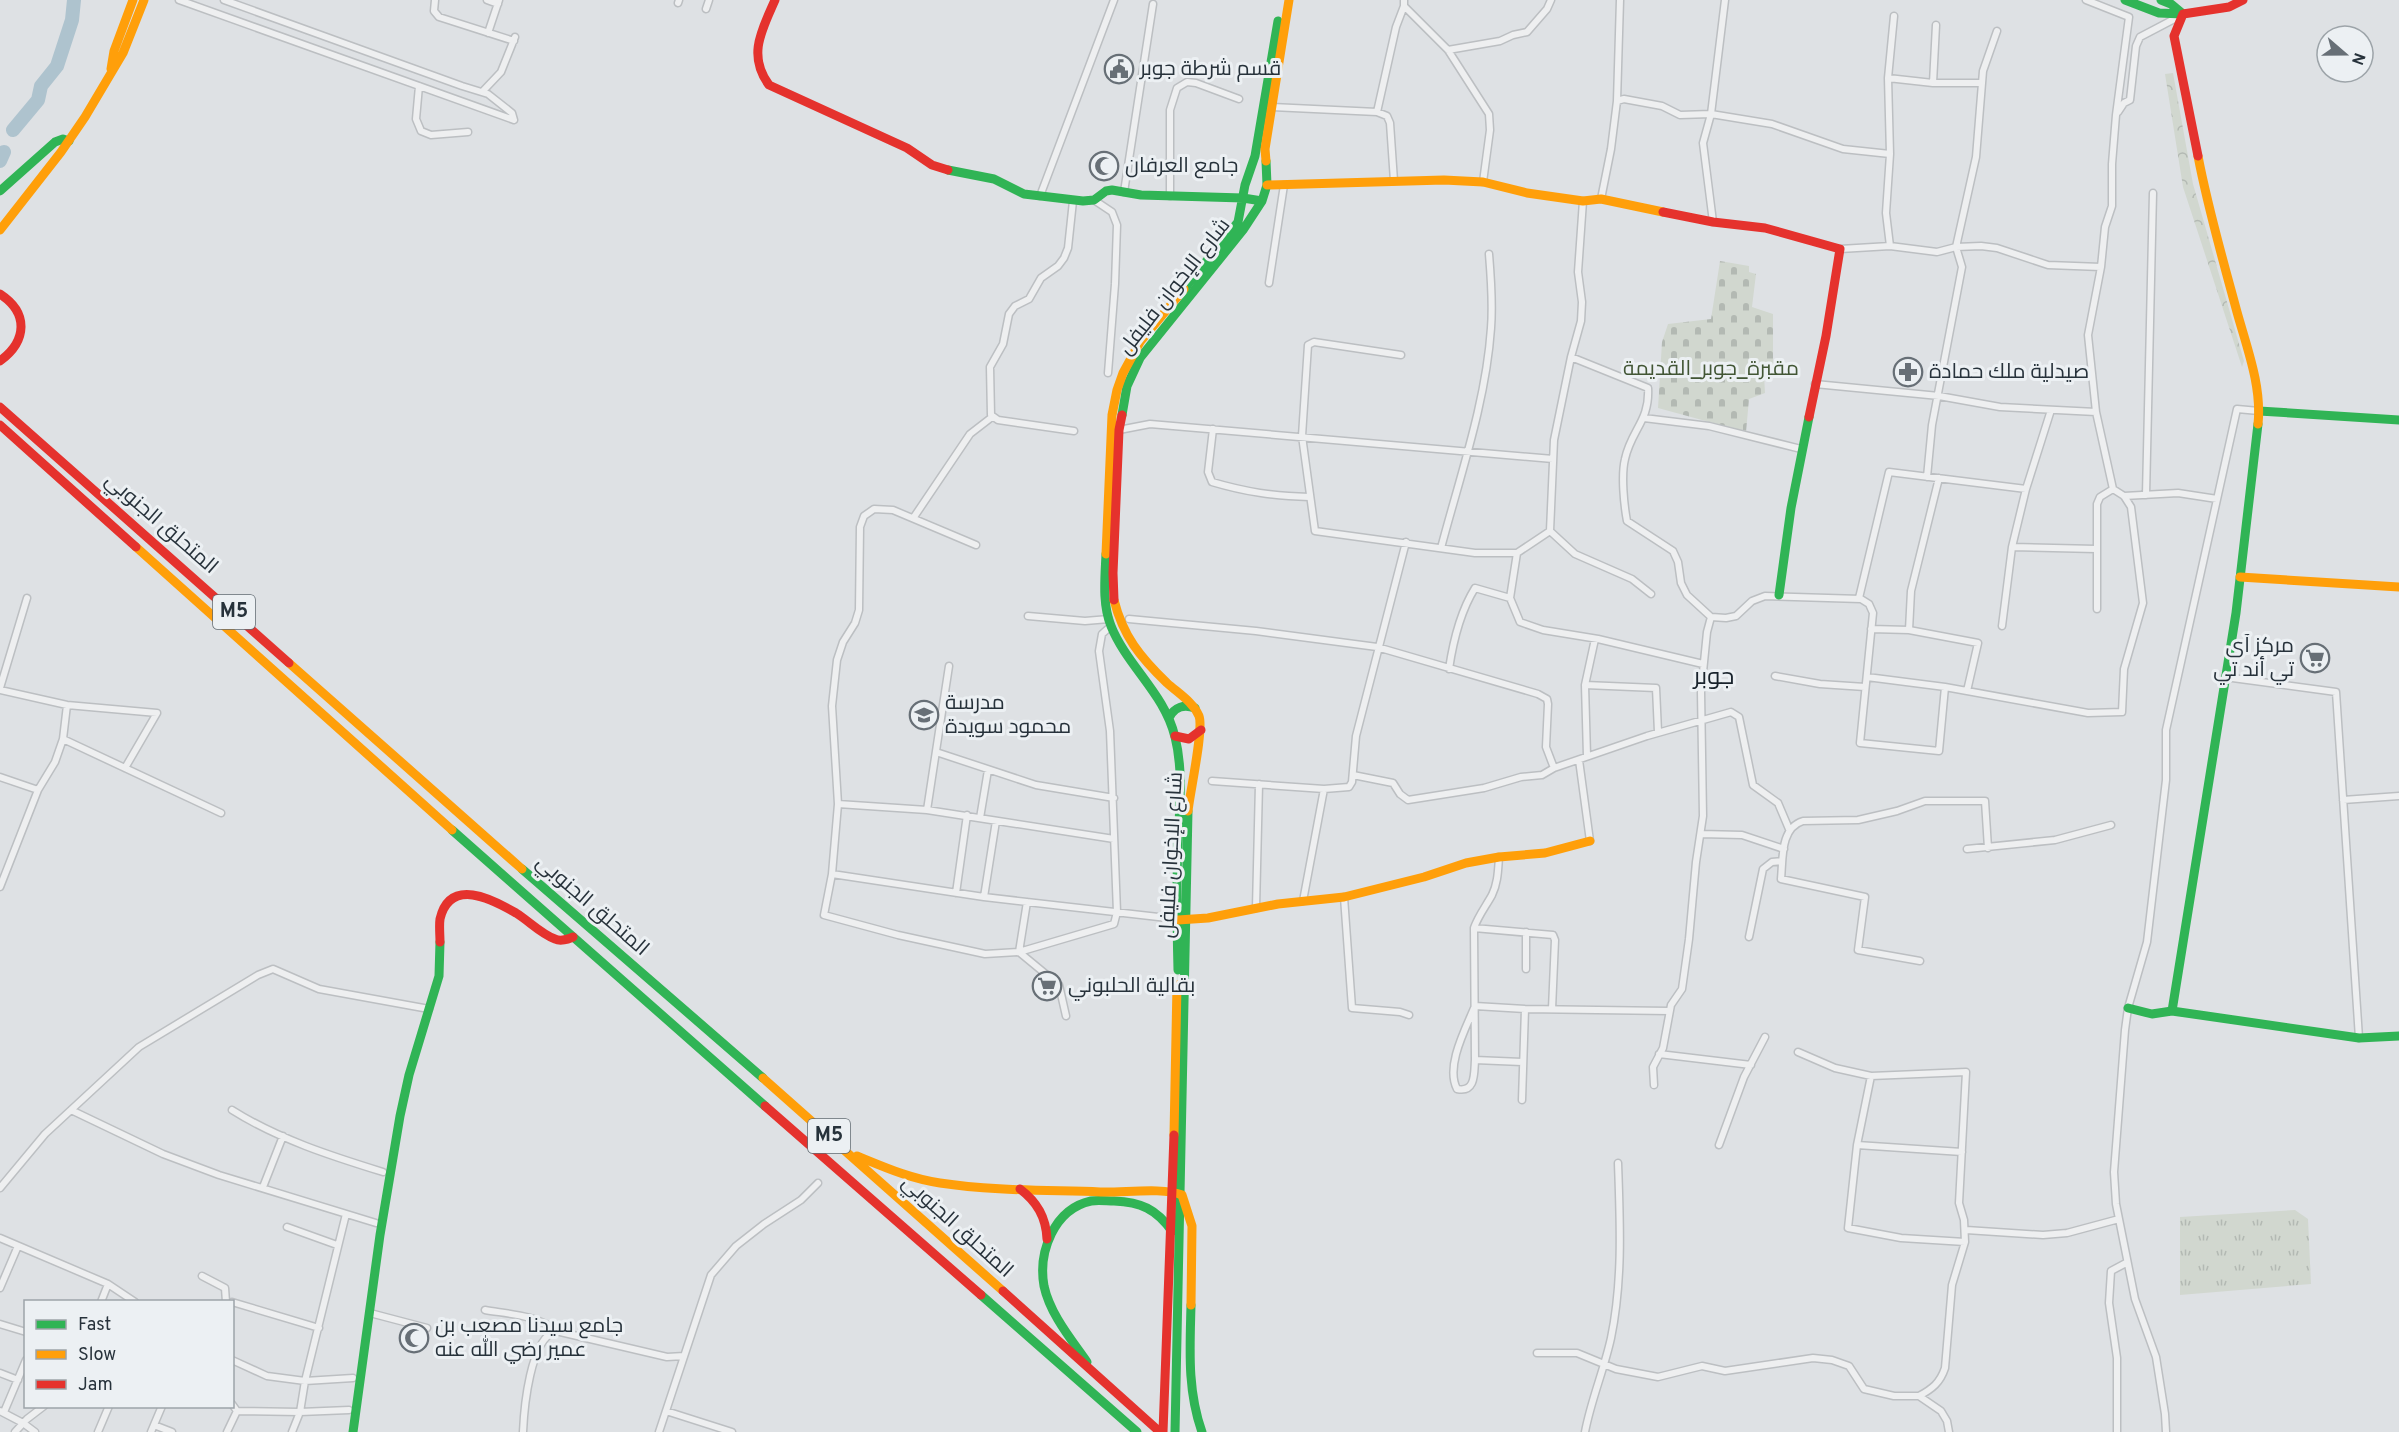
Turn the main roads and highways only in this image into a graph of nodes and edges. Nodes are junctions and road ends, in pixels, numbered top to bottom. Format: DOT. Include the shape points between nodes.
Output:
graph roads {
  1 [pos="133,0"];
  2 [pos="144,0"];
  3 [pos="774,0"];
  4 [pos="1282,0"];
  5 [pos="1289,0"];
  6 [pos="2125,0"];
  7 [pos="2161,0"];
  8 [pos="2243,0"];
  9 [pos="2182,14"];
  10 [pos="1276,56"];
  11 [pos="111,70"];
  12 [pos="69,141"];
  13 [pos="1250,173"];
  14 [pos="1267,182"];
  15 [pos="0,191"];
  16 [pos="1243,198"];
  17 [pos="1263,201"];
  18 [pos="0,230"];
  19 [pos="0,294"];
  20 [pos="0,361"];
  21 [pos="0,407"];
  22 [pos="2259,411"];
  23 [pos="2399,420"];
  24 [pos="0,425"];
  25 [pos="1115,431"];
  26 [pos="1113,478"];
  27 [pos="2240,577"];
  28 [pos="2399,587"];
  29 [pos="1779,595"];
  30 [pos="1196,709"];
  31 [pos="1168,718"];
  32 [pos="1201,730"];
  33 [pos="1175,736"];
  34 [pos="1180,782"];
  35 [pos="1191,782"];
  36 [pos="1590,842"];
  37 [pos="1181,920"];
  38 [pos="573,937"];
  39 [pos="427,1008"];
  40 [pos="2128,1008"];
  41 [pos="2172,1011"];
  42 [pos="2399,1036"];
  43 [pos="848,1152"];
  44 [pos="1020,1190"];
  45 [pos="1177,1193"];
  46 [pos="1172,1231"];
  47 [pos="1047,1240"];
  48 [pos="1100,1380"];
  49 [pos="1123,1420"];
  50 [pos="346,1432"];
  51 [pos="352,1432"];
  52 [pos="1126,1432"];
  53 [pos="1137,1432"];
  54 [pos="1162,1432"];
  55 [pos="1175,1432"];
  56 [pos="1202,1432"];
  1 -- 11 [label="main road"];
  2 -- 11 [label="main road" via="123,53"];
  3 -- 16 [label="main road" via="756,58 759,73 769,85 907,148 932,165 994,179 1019,192 1073,201 1094,200 1109,190 1141,195"];
  4 -- 10 [label="main road, شارع الإخوان فليفل"];
  5 -- 10 [label="main road, شارع الإخوان فليفل"];
  6 -- 9 [label="main road" via="2159,13"];
  7 -- 9 [label="main road"];
  8 -- 9 [label="main road" via="2229,7"];
  9 -- 22 [label="main road" via="2174,36 2205,192 2253,369"];
  10 -- 13 [label="main road, شارع الإخوان فليفل"];
  10 -- 14 [label="main road, شارع الإخوان فليفل" via="1265,149"];
  11 -- 12 [label="main road"];
  12 -- 15 [label="main road" via="55,142"];
  12 -- 18 [label="main road"];
  13 -- 14 [label="main road"];
  13 -- 16 [label="main road, شارع الإخوان فليفل"];
  14 -- 17 [label="main road, شارع الإخوان فليفل"];
  14 -- 29 [label="main road" via="1483,182 1527,193 1583,201 1601,199 1713,222 1765,228 1840,249 1833,304 1782,554"];
  16 -- 17 [label="main road"];
  16 -- 25 [label="main road, شارع الإخوان فليفل" via="1240,216 1230,234 1132,355 1117,390"];
  17 -- 25 [label="main road, شارع الإخوان فليفل" via="1140,358 1127,386"];
  19 -- 20 [label="main road" via="19,312 22,332 15,350"];
  21 -- 43 [label="main road, المتحلق الجنوبي / M5"];
  22 -- 23 [label="main road"];
  22 -- 27 [label="main road"];
  24 -- 38 [label="main road, المتحلق الجنوبي / M5"];
  25 -- 26 [label="main road, شارع الإخوان فليفل"];
  26 -- 30 [label="main road, شارع الإخوان فليفل" via="1114,599 1120,623 1143,658"];
  26 -- 31 [label="main road, شارع الإخوان فليفل" via="1103,572 1110,622"];
  27 -- 28 [label="main road"];
  27 -- 41 [label="main road"];
  30 -- 31 [label="main road" via="1179,706"];
  30 -- 32 [label="main road, شارع الإخوان فليفل"];
  31 -- 33 [label="main road, شارع الإخوان فليفل"];
  32 -- 33 [label="main road" via="1192,738"];
  32 -- 35 [label="main road, شارع الإخوان فليفل"];
  33 -- 34 [label="main road, شارع الإخوان فليفل"];
  34 -- 35 [label="main road"];
  34 -- 37 [label="main road, شارع الإخوان فليفل"];
  35 -- 37 [label="main road, شارع الإخوان فليفل"];
  36 -- 37 [label="main road" via="1545,853 1466,863 1344,897"];
  37 -- 45 [label="main road, شارع الإخوان فليفل"];
  38 -- 39 [label="main road" via="556,939 489,900 467,893 454,896 440,919 441,965"];
  38 -- 49 [label="main road, المتحلق الجنوبي / M5"];
  39 -- 50 [label="main road" via="397,1100 383,1172"];
  39 -- 51 [label="main road" via="402,1106 386,1195"];
  40 -- 41 [label="main road" via="2152,1014"];
  41 -- 42 [label="main road" via="2359,1038"];
  43 -- 44 [label="main road" via="921,1180"];
  43 -- 48 [label="main road, المتحلق الجنوبي / M5"];
  44 -- 45 [label="main road"];
  44 -- 47 [label="main road" via="1041,1211"];
  45 -- 46 [label="main road, شارع الإخوان فليفل"];
  45 -- 55 [label="main road, شارع الإخوان فليفل"];
  45 -- 56 [label="main road" via="1188,1205 1192,1226 1190,1375"];
  46 -- 47 [label="main road" via="1144,1203 1091,1201 1070,1210"];
  46 -- 54 [label="main road, شارع الإخوان فليفل"];
  47 -- 48 [label="main road" via="1042,1272 1049,1302"];
  48 -- 54 [label="main road, المتحلق الجنوبي / M5"];
  49 -- 52 [label="main road"];
  49 -- 53 [label="main road, المتحلق الجنوبي / M5"];
}
